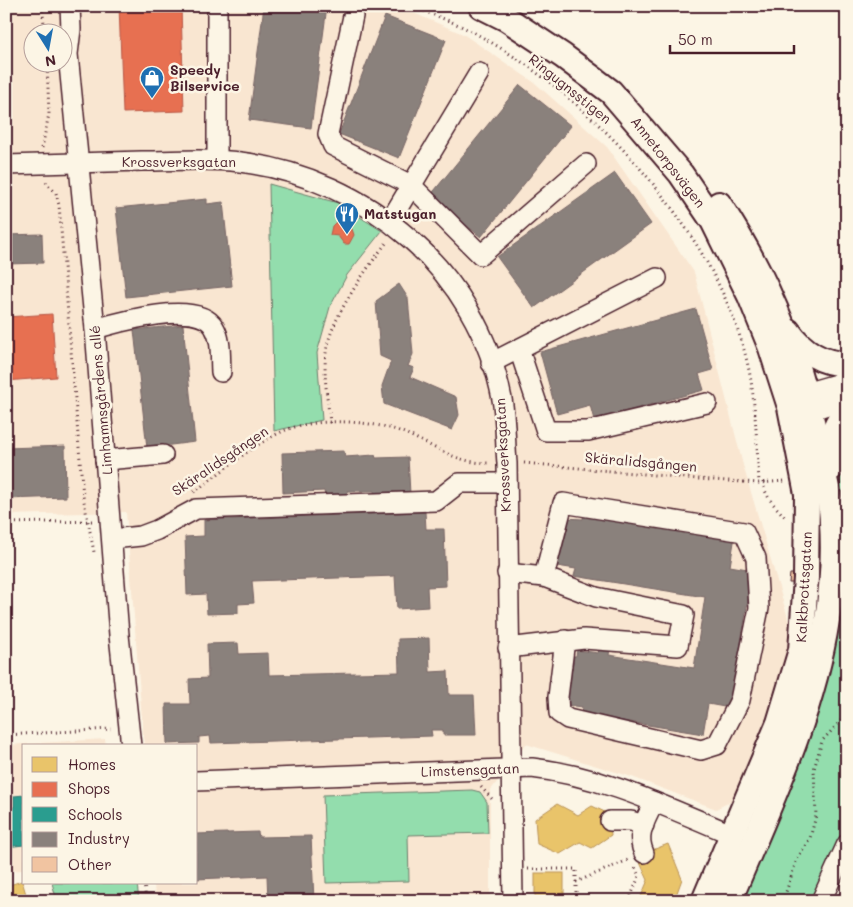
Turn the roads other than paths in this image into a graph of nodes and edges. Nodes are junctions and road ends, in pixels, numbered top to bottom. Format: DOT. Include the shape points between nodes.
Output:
graph roads {
  1 [pos="56,6"];
  2 [pos="70,6"];
  3 [pos="481,6"];
  4 [pos="217,7"];
  5 [pos="353,16"];
  6 [pos="58,22"];
  7 [pos="71,22"];
  8 [pos="68,72"];
  9 [pos="479,73"];
  10 [pos="611,92"];
  11 [pos="217,160"];
  12 [pos="78,162"];
  13 [pos="586,164"];
  14 [pos="6,165"];
  15 [pos="411,185"];
  16 [pos="394,224"];
  17 [pos="657,278"];
  18 [pos="778,316"];
  19 [pos="95,329"];
  20 [pos="519,348"];
  21 [pos="491,363"];
  22 [pos="847,364"];
  23 [pos="222,372"];
  24 [pos="847,381"];
  25 [pos="847,398"];
  26 [pos="707,404"];
  27 [pos="801,404"];
  28 [pos="847,410"];
  29 [pos="163,456"];
  30 [pos="106,460"];
  31 [pos="506,483"];
  32 [pos="832,520"];
  33 [pos="111,530"];
  34 [pos="507,573"];
  35 [pos="544,577"];
  36 [pos="565,640"];
  37 [pos="508,648"];
  38 [pos="131,744"];
  39 [pos="510,768"];
  40 [pos="198,781"];
  41 [pos="654,802"];
  42 [pos="610,821"];
  43 [pos="644,825"];
  44 [pos="731,834"];
  45 [pos="847,844"];
  46 [pos="638,856"];
  47 [pos="513,901"];
  48 [pos="704,901"];
  49 [pos="729,901"];
  50 [pos="821,901"];
  1 -- 6 [label="street"];
  2 -- 7 [label="street, Limhamnsgårdens allé"];
  3 -- 10 [label="main road, Annetorpsvägen" via="563,56"];
  4 -- 11 [label="street"];
  5 -- 15 [label="street" via="328,134 333,146"];
  8 -- 12 [label="street, Limhamnsgårdens allé"];
  9 -- 15 [label="street"];
  10 -- 18 [label="main road, Kalkbrottsgatan" via="670,141 711,192 747,246"];
  10 -- 27 [label="main road, Annetorpsvägen" via="681,174 713,221 771,348"];
  11 -- 12 [label="street, Krossverksgatan"];
  11 -- 16 [label="street, Krossverksgatan" via="308,177 362,203"];
  12 -- 14 [label="street, Krossverksgatan"];
  12 -- 19 [label="street, Limhamnsgårdens allé"];
  13 -- 15 [label="street" via="482,255"];
  15 -- 16 [label="street"];
  16 -- 21 [label="street, Krossverksgatan" via="427,254 451,282 466,305"];
  17 -- 20 [label="street"];
  18 -- 22 [label="main road" via="805,350 822,360"];
  18 -- 27 [label="main road, Kalkbrottsgatan" via="792,349"];
  19 -- 23 [label="street" via="152,314 194,315 213,324 219,337"];
  19 -- 30 [label="street, Limhamnsgårdens allé"];
  20 -- 21 [label="street"];
  20 -- 26 [label="street" via="546,431 588,431"];
  21 -- 31 [label="street, Krossverksgatan" via="502,399"];
  24 -- 27 [label="street"];
  25 -- 27 [label="street"];
  27 -- 32 [label="main road, Kalkbrottsgatan"];
  27 -- 44 [label="main road, Kalkbrottsgatan" via="807,494 801,650 779,723"];
  28 -- 32 [label="main road" via="837,423 830,441"];
  29 -- 30 [label="street"];
  30 -- 33 [label="street, Limhamnsgårdens allé"];
  31 -- 33 [label="street" via="459,483 436,501 196,509 141,536"];
  31 -- 34 [label="street, Krossverksgatan"];
  32 -- 49 [label="main road, Kalkbrottsgatan" via="832,571 827,620 814,679 789,755"];
  33 -- 38 [label="street, Limhamnsgårdens allé"];
  34 -- 35 [label="street"];
  34 -- 37 [label="street, Krossverksgatan"];
  35 -- 36 [label="street" via="596,597 684,616 678,646"];
  35 -- 36 [label="street" via="563,503 744,532 756,558 759,608 740,700 717,745 701,750 568,719 559,713"];
  36 -- 37 [label="street"];
  37 -- 39 [label="street, Krossverksgatan"];
  39 -- 40 [label="street, Limstensgatan"];
  39 -- 41 [label="street, Limstensgatan" via="564,771"];
  39 -- 47 [label="street, Krossverksgatan"];
  41 -- 43 [label="street"];
  41 -- 44 [label="street, Limstensgatan"];
  42 -- 43 [label="street"];
  43 -- 46 [label="street"];
  44 -- 48 [label="main road, Kalkbrottsgatan"];
  45 -- 50 [label="street"];
}
